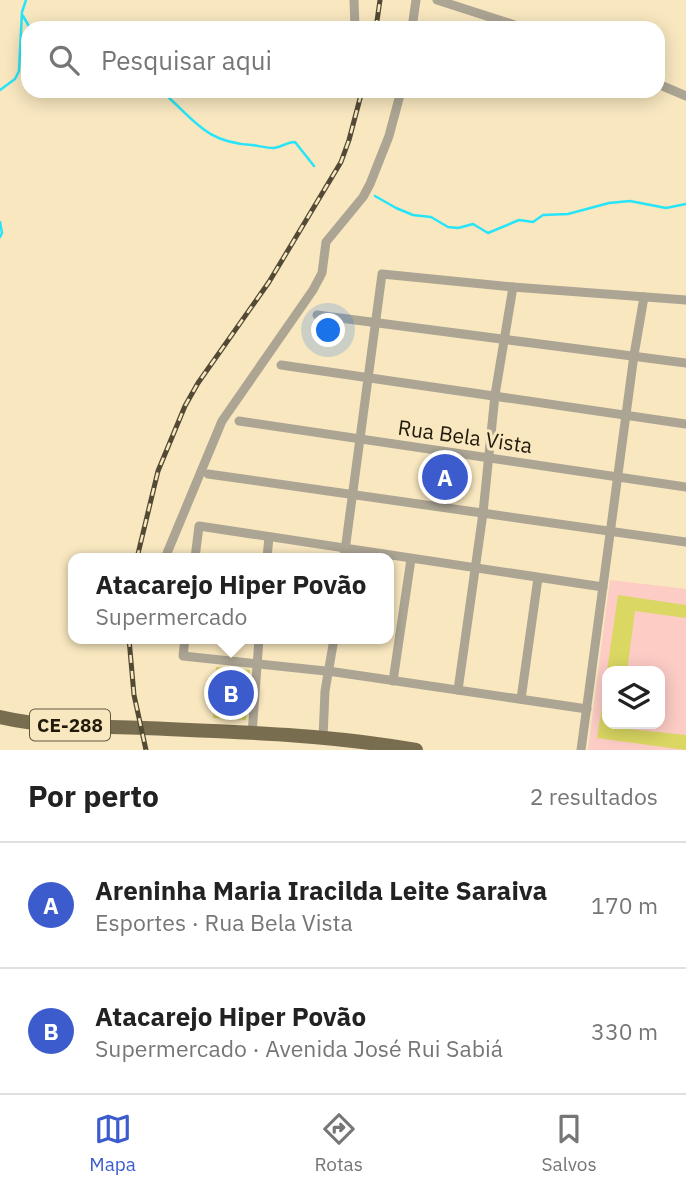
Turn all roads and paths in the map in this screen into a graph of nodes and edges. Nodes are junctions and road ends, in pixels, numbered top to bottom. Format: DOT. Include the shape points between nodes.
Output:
graph roads {
  1 [pos="354,0"];
  2 [pos="416,0"];
  3 [pos="438,0"];
  4 [pos="355,21"];
  5 [pos="413,21"];
  6 [pos="502,21"];
  7 [pos="665,87"];
  8 [pos="686,96"];
  9 [pos="399,98"];
  10 [pos="513,287"];
  11 [pos="644,297"];
  12 [pos="686,300"];
  13 [pos="317,315"];
  14 [pos="375,321"];
  15 [pos="504,339"];
  16 [pos="634,355"];
  17 [pos="686,363"];
  18 [pos="281,365"];
  19 [pos="368,377"];
  20 [pos="495,395"];
  21 [pos="627,415"];
  22 [pos="239,421"];
  23 [pos="686,424"];
  24 [pos="359,440"];
  25 [pos="488,457"];
  26 [pos="208,474"];
  27 [pos="618,476"];
  28 [pos="686,487"];
  29 [pos="352,496"];
  30 [pos="483,513"];
  31 [pos="611,532"];
  32 [pos="269,537"];
  33 [pos="686,542"];
  34 [pos="167,553"];
  35 [pos="196,553"];
  36 [pos="267,553"];
  37 [pos="341,553"];
  38 [pos="345,553"];
  39 [pos="394,558"];
  40 [pos="411,559"];
  41 [pos="475,568"];
  42 [pos="538,578"];
  43 [pos="603,587"];
  44 [pos="184,644"];
  45 [pos="258,644"];
  46 [pos="333,644"];
  47 [pos="256,664"];
  48 [pos="329,672"];
  49 [pos="393,681"];
  50 [pos="458,690"];
  51 [pos="521,699"];
  52 [pos="587,709"];
  53 [pos="0,716"];
  54 [pos="252,734"];
  55 [pos="323,738"];
  56 [pos="416,750"];
  57 [pos="581,750"];
  1 -- 4 [label="street"];
  2 -- 5 [label="street"];
  3 -- 6 [label="street"];
  7 -- 8 [label="street"];
  9 -- 34 [label="street" via="370,184 326,242 322,273 313,290 222,421"];
  10 -- 11 [label="street"];
  10 -- 14 [label="street" via="382,274"];
  10 -- 15 [label="street"];
  11 -- 12 [label="street"];
  11 -- 16 [label="street"];
  13 -- 14 [label="street"];
  14 -- 15 [label="street"];
  14 -- 19 [label="street"];
  15 -- 16 [label="street"];
  15 -- 20 [label="street"];
  16 -- 17 [label="street"];
  16 -- 21 [label="street"];
  18 -- 19 [label="street"];
  19 -- 20 [label="street"];
  19 -- 24 [label="street"];
  20 -- 21 [label="street"];
  20 -- 25 [label="street"];
  21 -- 23 [label="street"];
  21 -- 27 [label="street"];
  22 -- 24 [label="street, Rua Bela Vista"];
  24 -- 25 [label="street, Rua Bela Vista"];
  24 -- 29 [label="street"];
  25 -- 27 [label="street, Rua Bela Vista"];
  25 -- 30 [label="street"];
  26 -- 29 [label="street"];
  27 -- 28 [label="street, Rua Bela Vista"];
  27 -- 31 [label="street"];
  29 -- 30 [label="street"];
  29 -- 38 [label="street"];
  30 -- 31 [label="street"];
  30 -- 41 [label="street"];
  31 -- 33 [label="street"];
  31 -- 43 [label="street"];
  32 -- 35 [label="street" via="199,526"];
  32 -- 36 [label="street"];
  32 -- 37 [label="street"];
  39 -- 40 [label="street"];
  40 -- 41 [label="street"];
  40 -- 49 [label="street"];
  41 -- 42 [label="street"];
  41 -- 50 [label="street"];
  42 -- 43 [label="street"];
  42 -- 51 [label="street"];
  43 -- 52 [label="street"];
  44 -- 47 [label="street" via="183,656"];
  45 -- 47 [label="street"];
  46 -- 48 [label="street"];
  47 -- 48 [label="street"];
  47 -- 54 [label="street"];
  48 -- 49 [label="street"];
  48 -- 55 [label="street"];
  49 -- 50 [label="street"];
  50 -- 51 [label="street"];
  51 -- 52 [label="street"];
  52 -- 57 [label="street"];
  53 -- 54 [label="main road, CE-288" via="45,724"];
  54 -- 55 [label="main road, CE-288"];
  55 -- 56 [label="main road, CE-288"];
}
